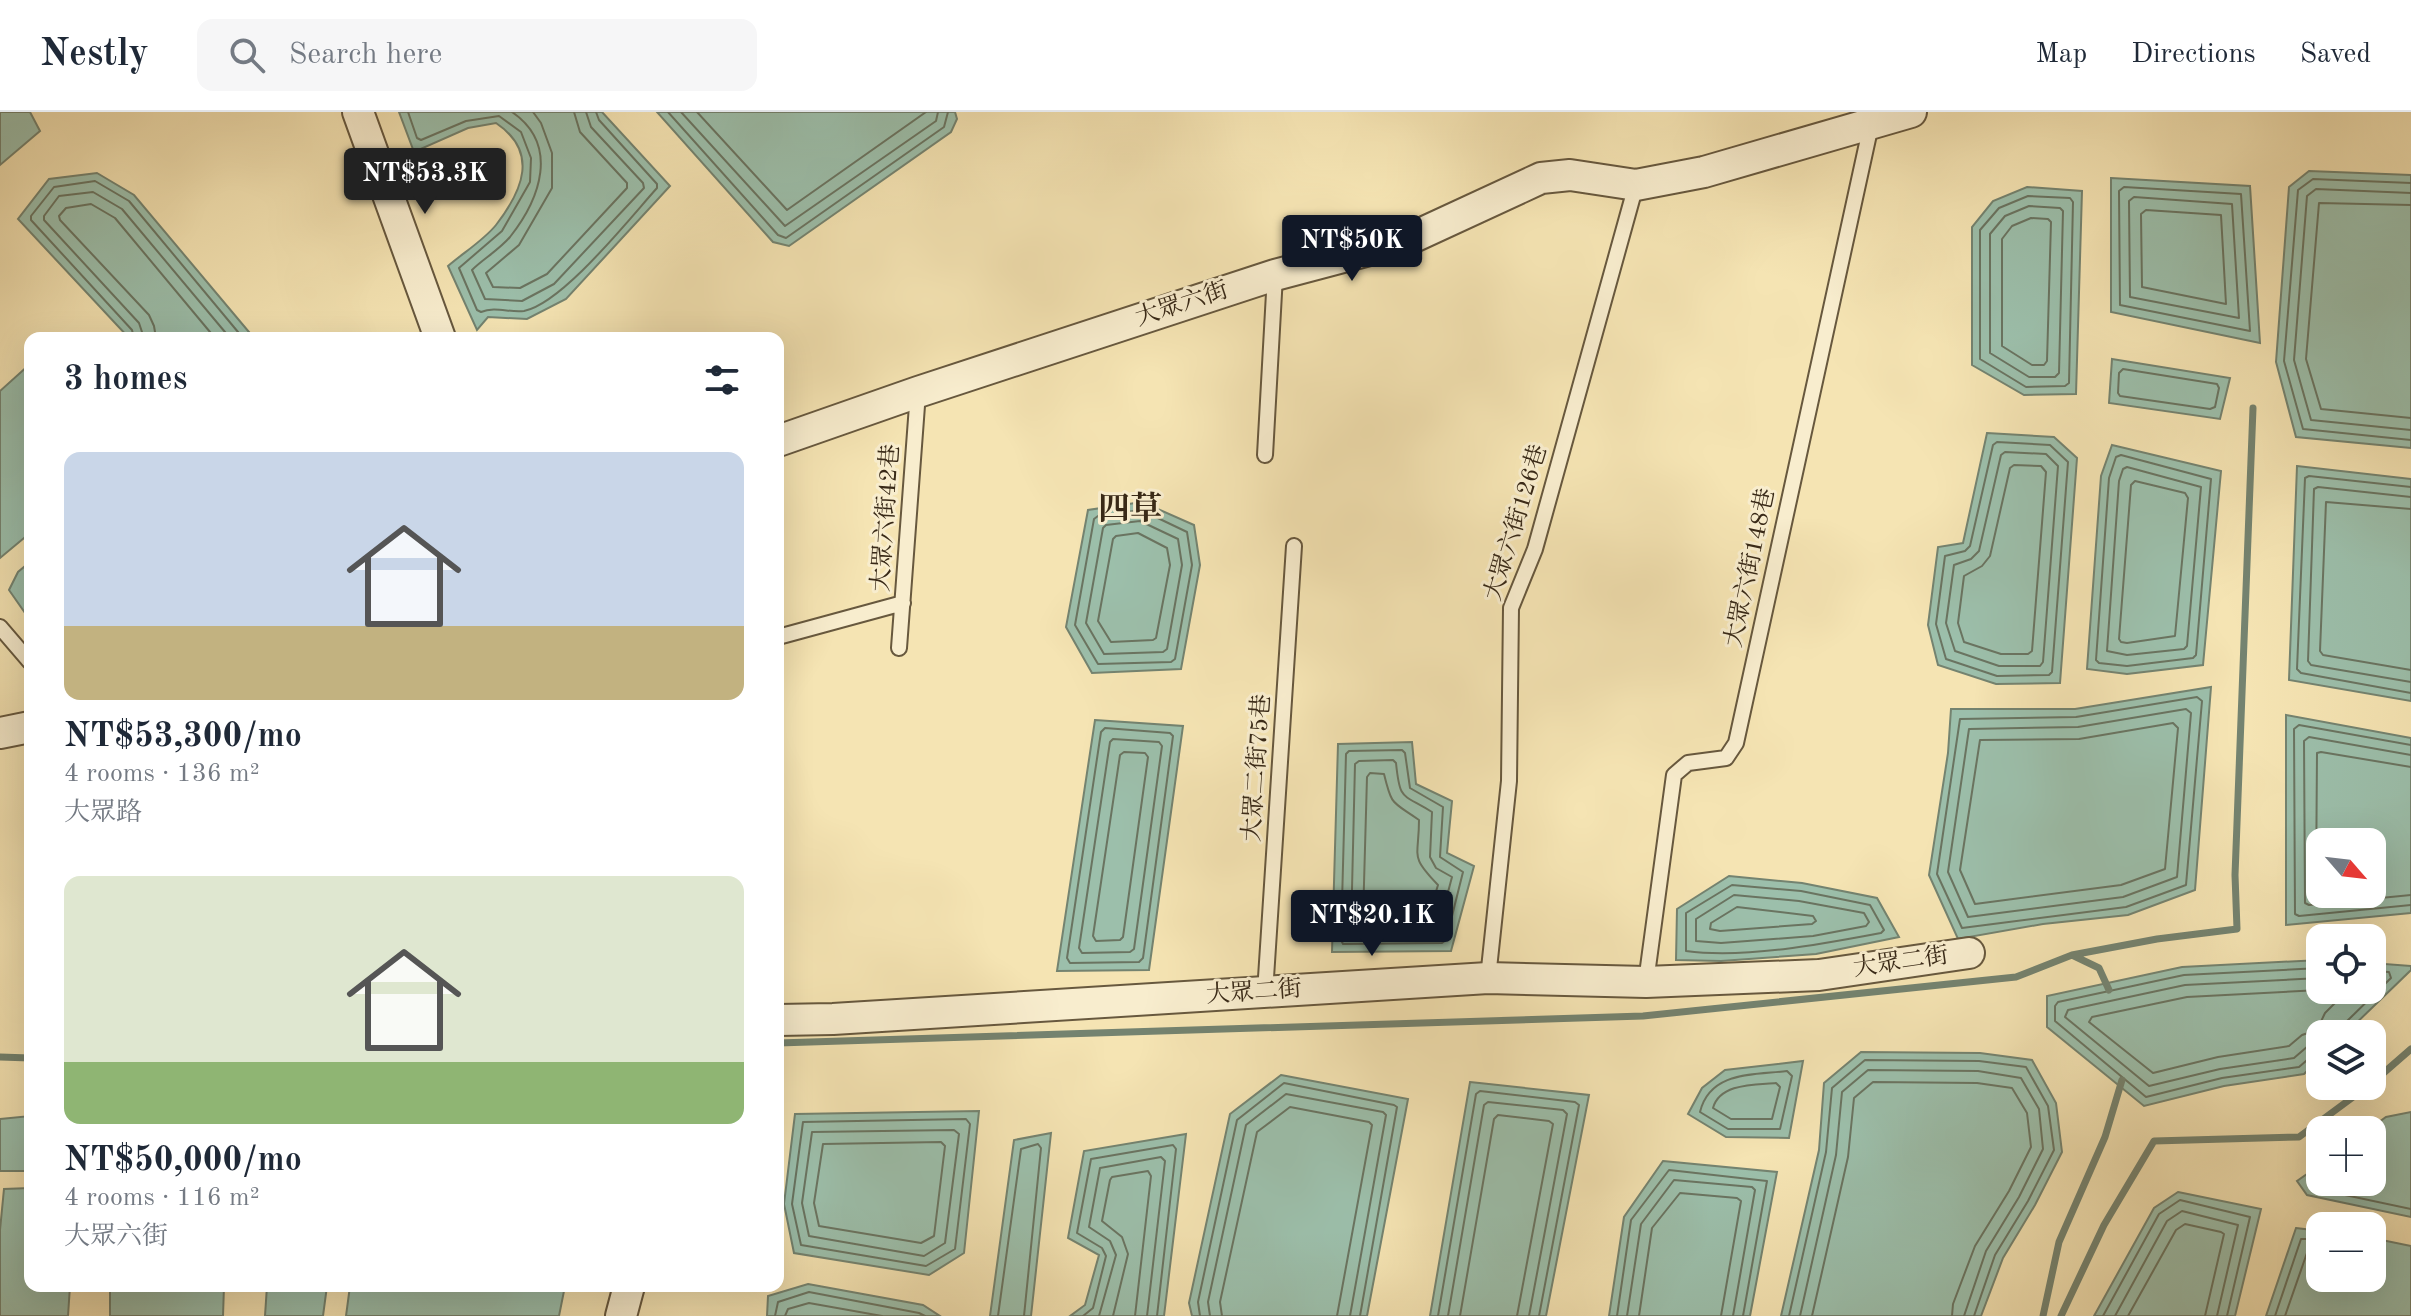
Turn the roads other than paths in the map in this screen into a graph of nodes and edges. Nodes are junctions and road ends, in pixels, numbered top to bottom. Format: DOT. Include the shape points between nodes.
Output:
graph roads {
  1 [pos="358,112"];
  2 [pos="1911,112"];
  3 [pos="1871,125"];
  4 [pos="1636,185"];
  5 [pos="1275,275"];
  6 [pos="438,332"];
  7 [pos="918,392"];
  8 [pos="784,439"];
  9 [pos="1265,455"];
  10 [pos="1294,546"];
  11 [pos="903,603"];
  12 [pos="0,627"];
  13 [pos="784,635"];
  14 [pos="899,648"];
  15 [pos="24,655"];
  16 [pos="24,728"];
  17 [pos="0,733"];
  18 [pos="1969,953"];
  19 [pos="1488,978"];
  20 [pos="1646,982"];
  21 [pos="1265,993"];
  22 [pos="784,1020"];
  23 [pos="627,1292"];
  24 [pos="621,1316"];
  1 -- 6 [label="street"];
  2 -- 3 [label="street, 大眾六街"];
  3 -- 4 [label="street, 大眾六街" via="1704,172"];
  3 -- 20 [label="lane, 大眾六街148巷" via="1736,743 1726,758 1688,763 1674,775"];
  4 -- 5 [label="street, 大眾六街" via="1570,175 1541,178 1407,240"];
  4 -- 19 [label="lane, 大眾六街126巷" via="1535,549 1511,608 1509,781"];
  5 -- 7 [label="street, 大眾六街"];
  5 -- 9 [label="lane"];
  7 -- 8 [label="street, 大眾六街"];
  7 -- 11 [label="lane, 大眾六街42巷"];
  10 -- 21 [label="lane, 大眾二街75巷"];
  11 -- 13 [label="lane"];
  11 -- 14 [label="lane, 大眾六街42巷"];
  12 -- 15 [label="lane"];
  16 -- 17 [label="street"];
  18 -- 20 [label="street, 大眾二街" via="1819,975"];
  19 -- 20 [label="street, 大眾二街"];
  19 -- 21 [label="street, 大眾二街"];
  21 -- 22 [label="street, 大眾二街"];
  23 -- 24 [label="street"];
}
